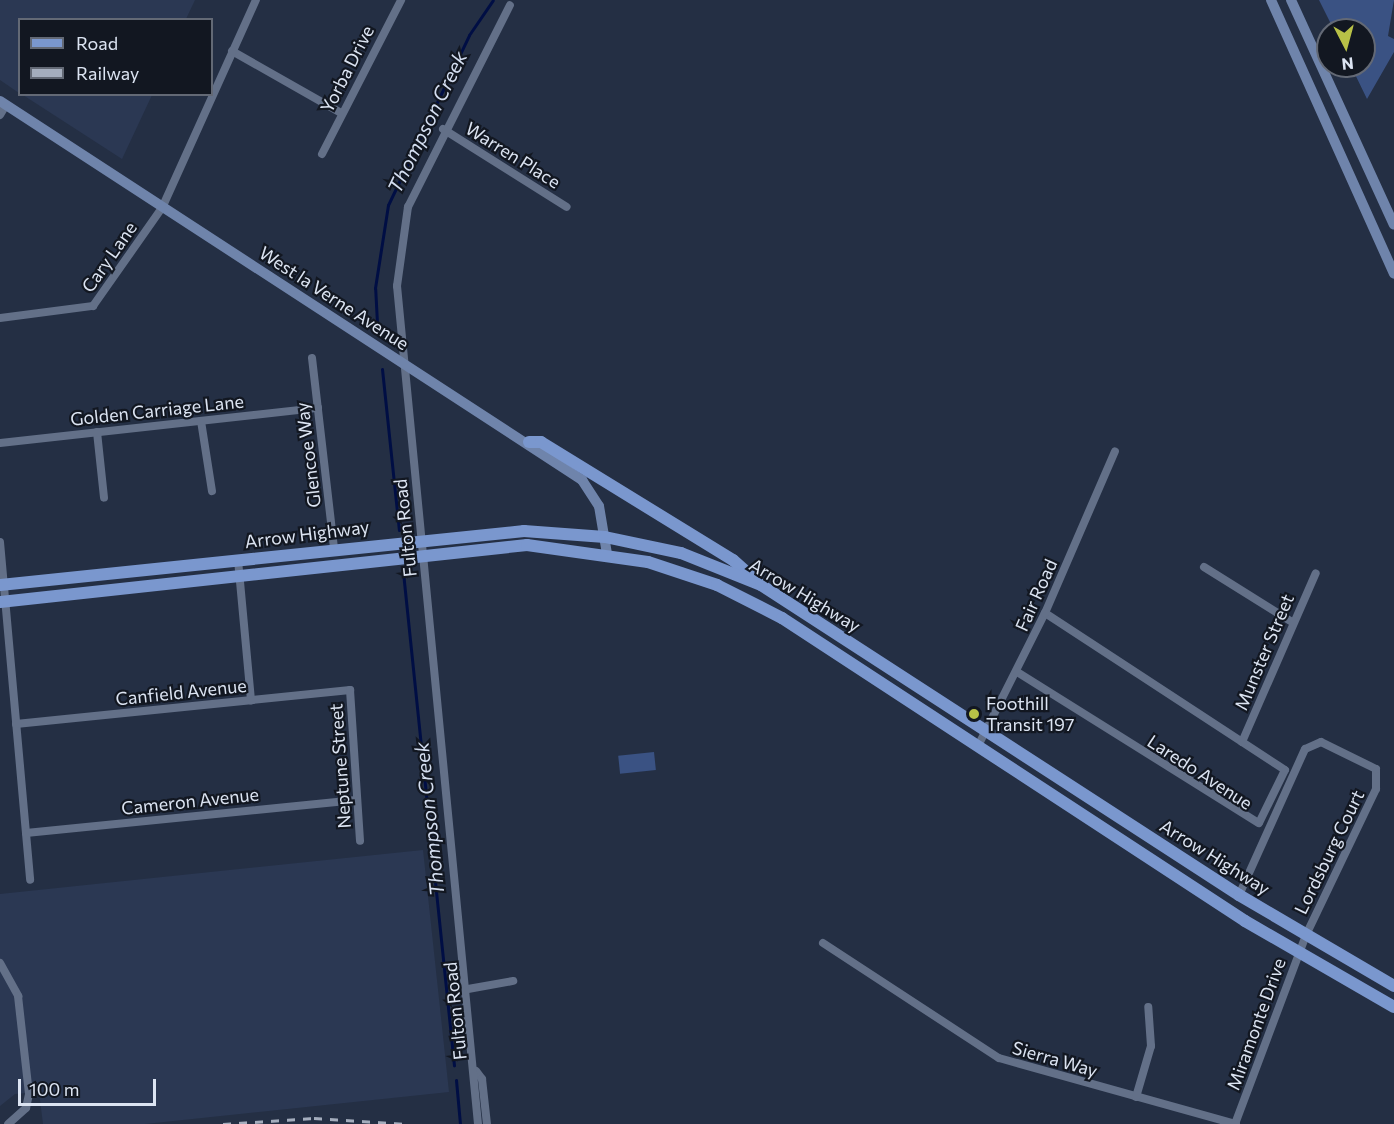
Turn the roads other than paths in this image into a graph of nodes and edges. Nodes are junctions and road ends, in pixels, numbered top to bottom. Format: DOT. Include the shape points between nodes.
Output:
graph roads {
  1 [pos="256,0"];
  2 [pos="400,0"];
  3 [pos="1271,0"];
  4 [pos="1291,0"];
  5 [pos="510,5"];
  6 [pos="232,51"];
  7 [pos="213,94"];
  8 [pos="212,96"];
  9 [pos="2,107"];
  10 [pos="341,113"];
  11 [pos="443,129"];
  12 [pos="322,154"];
  13 [pos="567,207"];
  14 [pos="162,208"];
  15 [pos="1394,225"];
  16 [pos="1394,274"];
  17 [pos="0,318"];
  18 [pos="312,358"];
  19 [pos="403,362"];
  20 [pos="318,408"];
  21 [pos="201,421"];
  22 [pos="97,432"];
  23 [pos="529,442"];
  24 [pos="0,443"];
  25 [pos="1114,452"];
  26 [pos="212,491"];
  27 [pos="104,498"];
  28 [pos="605,537"];
  29 [pos="421,539"];
  30 [pos="0,542"];
  31 [pos="334,549"];
  32 [pos="607,554"];
  33 [pos="423,557"];
  34 [pos="238,560"];
  35 [pos="1204,567"];
  36 [pos="1316,573"];
  37 [pos="241,579"];
  38 [pos="2,585"];
  39 [pos="761,585"];
  40 [pos="2,602"];
  41 [pos="752,602"];
  42 [pos="1045,613"];
  43 [pos="1292,622"];
  44 [pos="1017,672"];
  45 [pos="350,690"];
  46 [pos="251,700"];
  47 [pos="16,724"];
  48 [pos="986,731"];
  49 [pos="1242,742"];
  50 [pos="978,746"];
  51 [pos="356,800"];
  52 [pos="26,833"];
  53 [pos="360,841"];
  54 [pos="30,880"];
  55 [pos="1239,895"];
  56 [pos="1306,935"];
  57 [pos="823,943"];
  58 [pos="1298,952"];
  59 [pos="0,963"];
  60 [pos="513,981"];
  61 [pos="1394,986"];
  62 [pos="468,989"];
  63 [pos="1394,1007"];
  64 [pos="1148,1008"];
  65 [pos="476,1071"];
  66 [pos="1136,1097"];
  67 [pos="8,1124"];
  68 [pos="478,1124"];
  69 [pos="487,1124"];
  70 [pos="1235,1124"];
  1 -- 6 [label="street, Cary Lane"];
  2 -- 10 [label="street, Yorba Drive"];
  3 -- 16 [label="main road"];
  4 -- 15 [label="main road"];
  5 -- 11 [label="street, Fulton Road"];
  6 -- 7 [label="street, Cary Lane"];
  6 -- 10 [label="street"];
  8 -- 14 [label="street, Cary Lane"];
  9 -- 14 [label="main road, West la Verne Avenue"];
  10 -- 12 [label="street, Yorba Drive"];
  11 -- 13 [label="street, Warren Place"];
  11 -- 19 [label="street, Fulton Road" via="404,224 397,286"];
  14 -- 17 [label="street, Cary Lane" via="93,306"];
  14 -- 19 [label="main road, West la Verne Avenue"];
  18 -- 20 [label="street, Glencoe Way"];
  19 -- 23 [label="main road, West la Verne Avenue"];
  19 -- 29 [label="street, Fulton Road"];
  20 -- 21 [label="street, Golden Carriage Lane"];
  20 -- 31 [label="street, Glencoe Way"];
  21 -- 22 [label="street, Golden Carriage Lane"];
  21 -- 26 [label="street"];
  22 -- 24 [label="street, Golden Carriage Lane"];
  22 -- 27 [label="street"];
  23 -- 28 [label="main road, West la Verne Avenue" via="582,480 599,506"];
  23 -- 39 [label="main road" via="541,442 734,560"];
  25 -- 42 [label="street, Fair Road"];
  28 -- 29 [label="main road, Arrow Highway" via="524,531"];
  28 -- 32 [label="main road, West la Verne Avenue"];
  28 -- 39 [label="main road, Arrow Highway" via="681,553"];
  29 -- 31 [label="main road, Arrow Highway"];
  29 -- 33 [label="street, Fulton Road"];
  30 -- 38 [label="street"];
  31 -- 34 [label="main road, Arrow Highway"];
  32 -- 33 [label="main road, Arrow Highway" via="527,545"];
  32 -- 41 [label="main road, Arrow Highway" via="689,574"];
  33 -- 37 [label="main road, Arrow Highway"];
  33 -- 62 [label="street, Fulton Road"];
  34 -- 37 [label="street"];
  34 -- 38 [label="main road, Arrow Highway"];
  35 -- 43 [label="street"];
  36 -- 43 [label="street, Munster Street"];
  37 -- 40 [label="main road, Arrow Highway"];
  37 -- 46 [label="street"];
  38 -- 40 [label="street"];
  39 -- 41 [label="street"];
  39 -- 48 [label="main road, Arrow Highway"];
  40 -- 47 [label="street"];
  41 -- 50 [label="main road, Arrow Highway"];
  42 -- 44 [label="street, Fair Road"];
  42 -- 49 [label="street, Laredo Avenue"];
  43 -- 49 [label="street, Munster Street"];
  44 -- 48 [label="street, Fair Road"];
  44 -- 49 [label="street, Laredo Avenue" via="1253,824 1259,823 1285,770"];
  45 -- 46 [label="street, Canfield Avenue"];
  45 -- 51 [label="street, Neptune Street"];
  46 -- 47 [label="street, Canfield Avenue"];
  47 -- 52 [label="street"];
  48 -- 50 [label="street, Fair Road"];
  48 -- 55 [label="main road, Arrow Highway"];
  50 -- 58 [label="main road, Arrow Highway"];
  51 -- 52 [label="street, Cameron Avenue"];
  51 -- 53 [label="street, Neptune Street"];
  52 -- 54 [label="street"];
  55 -- 56 [label="main road, Arrow Highway"];
  55 -- 56 [label="street, Lordsburg Court" via="1305,749 1321,742 1376,770 1376,789"];
  56 -- 58 [label="street, Miramonte Drive"];
  56 -- 61 [label="main road, Arrow Highway"];
  57 -- 66 [label="street, Sierra Way" via="999,1058"];
  58 -- 63 [label="main road, Arrow Highway"];
  58 -- 70 [label="street, Miramonte Drive"];
  59 -- 67 [label="street" via="20,1005 29,1094 20,1116"];
  60 -- 62 [label="street"];
  62 -- 65 [label="street, Fulton Road"];
  64 -- 66 [label="street" via="1151,1046"];
  65 -- 68 [label="street, Fulton Road"];
  65 -- 69 [label="street, Fulton Road"];
  66 -- 70 [label="street, Sierra Way"];
}
